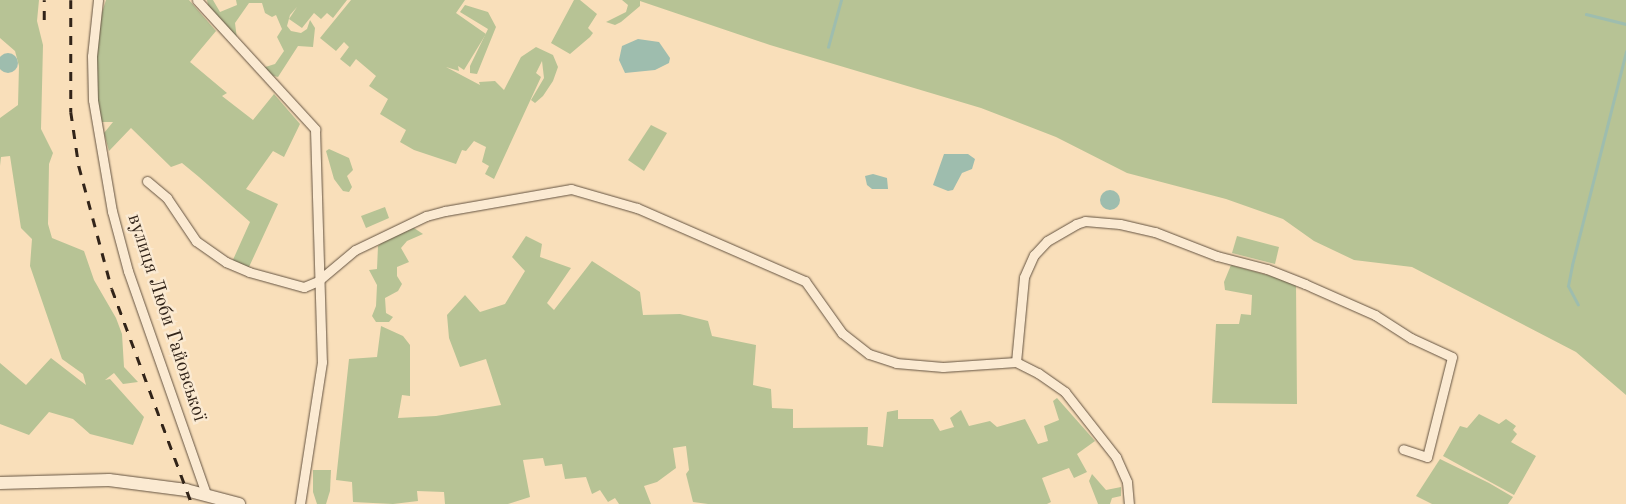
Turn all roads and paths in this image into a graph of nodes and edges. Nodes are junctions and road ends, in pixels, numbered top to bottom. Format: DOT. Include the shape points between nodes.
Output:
graph roads {
  1 [pos="98,0"];
  2 [pos="197,0"];
  3 [pos="146,181"];
  4 [pos="318,281"];
  5 [pos="1016,362"];
  6 [pos="1403,449"];
  7 [pos="0,483"];
  8 [pos="207,496"];
  9 [pos="239,504"];
  10 [pos="300,504"];
  11 [pos="1129,504"];
  1 -- 8 [label="street, вулиця Люби Гайовської" via="92,56 93,100 112,211 128,271"];
  2 -- 4 [label="street" via="315,129"];
  3 -- 4 [label="street, вулиця Люби Гайовської" via="167,198 196,241 226,262 304,288"];
  4 -- 5 [label="street, вулиця Люби Гайовської" via="355,250 426,216 571,189 637,208 805,281 842,333 869,354 896,363 943,367"];
  4 -- 10 [label="street" via="322,362"];
  5 -- 6 [label="street" via="1024,277 1029,264 1047,241 1066,229 1086,221 1120,224 1155,232 1305,284 1374,315 1411,338 1452,357 1426,457"];
  5 -- 11 [label="street" via="1064,392 1082,411 1116,457 1127,482"];
  7 -- 8 [label="street" via="109,480 186,490"];
  8 -- 9 [label="street"];
}
